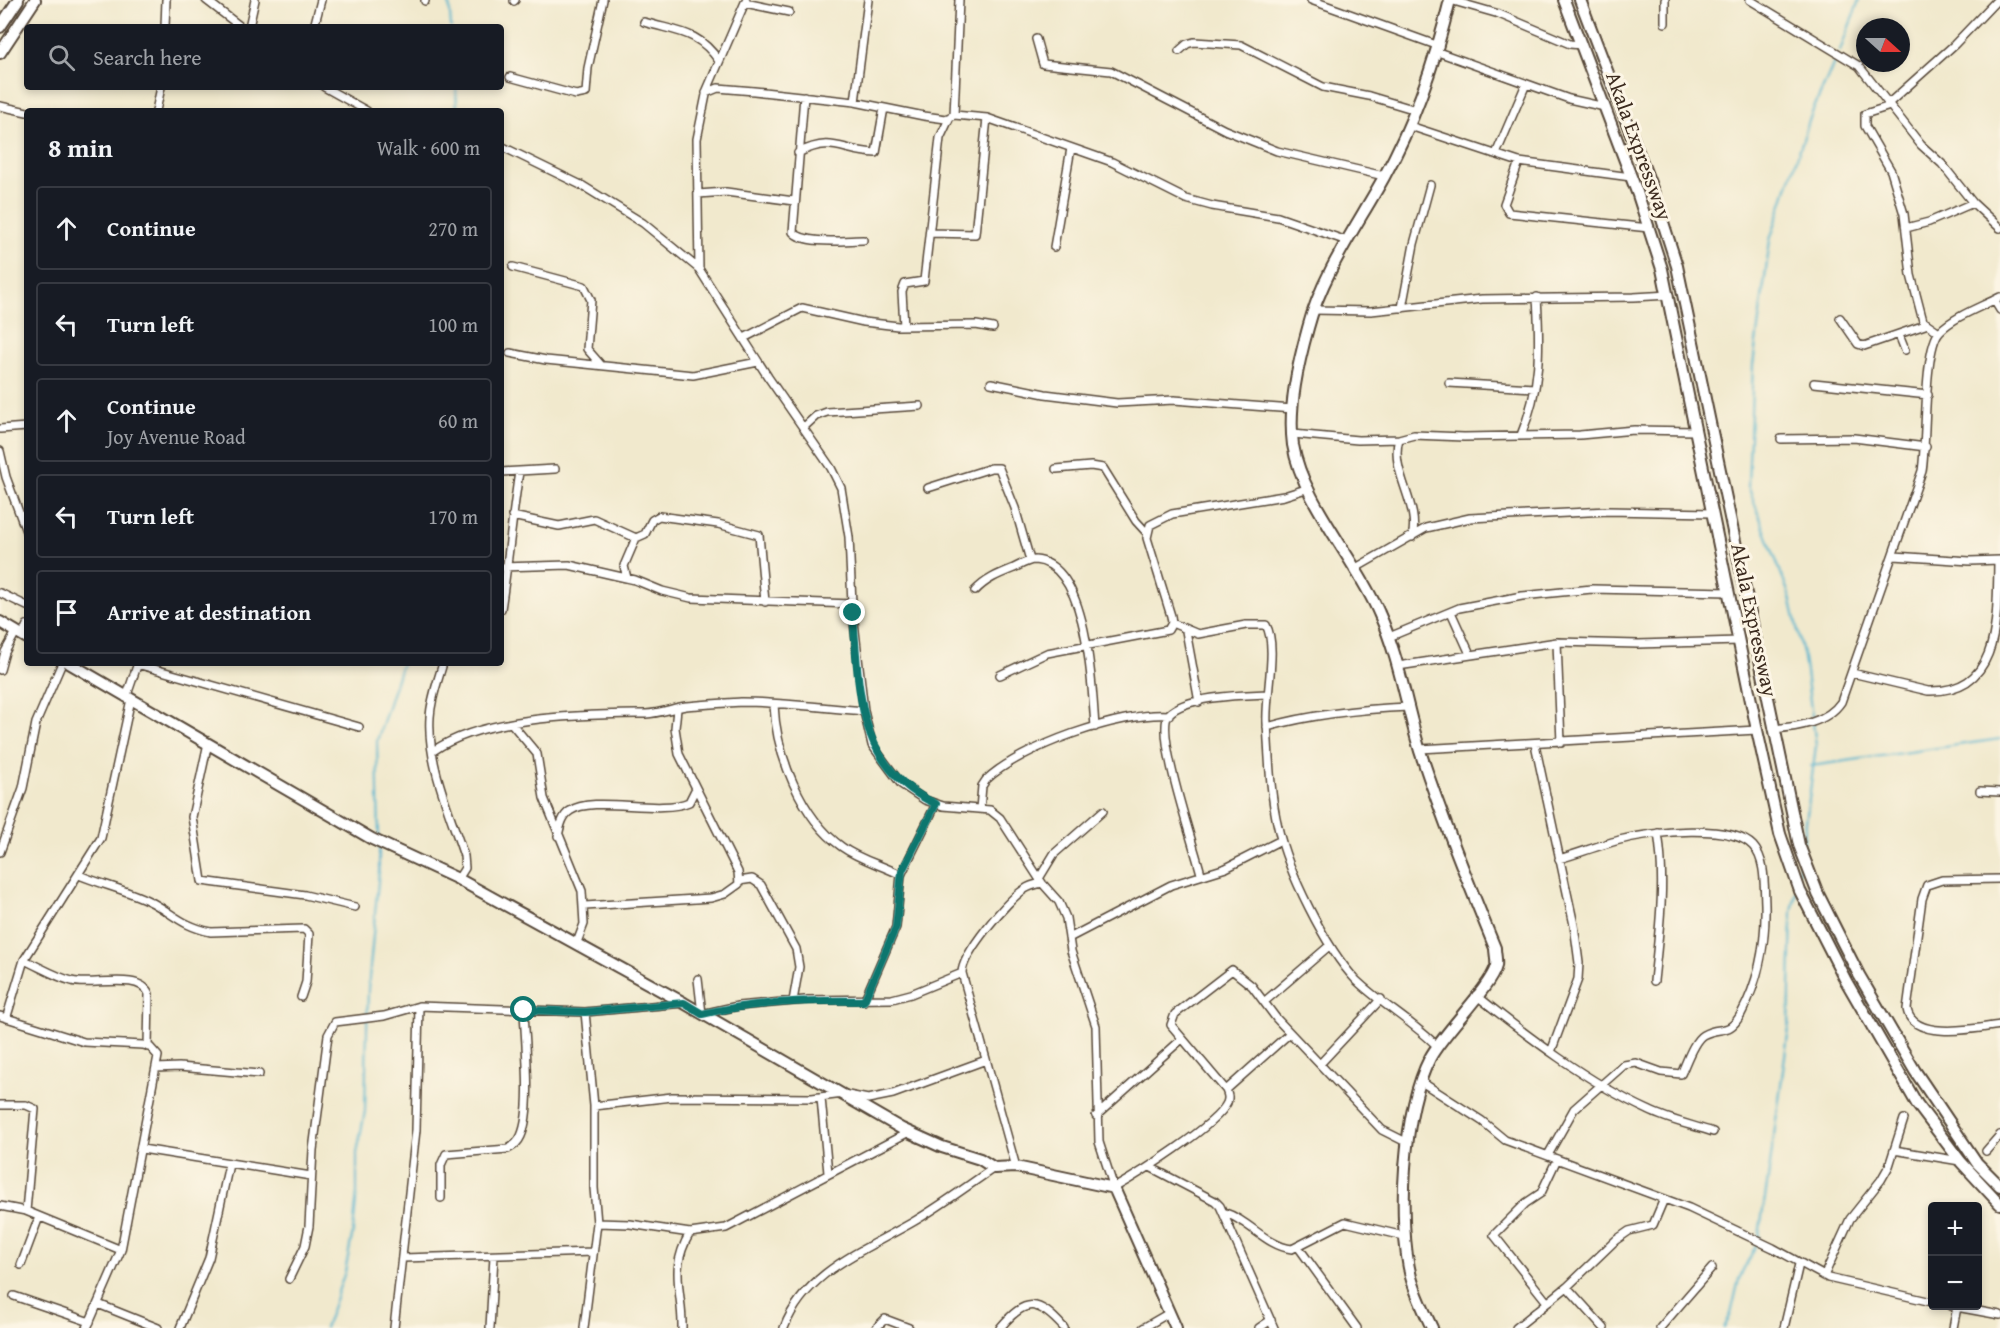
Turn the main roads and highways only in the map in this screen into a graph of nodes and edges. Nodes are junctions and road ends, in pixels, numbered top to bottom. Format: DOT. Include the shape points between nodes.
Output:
graph roads {
  1 [pos="18,0"];
  2 [pos="36,0"];
  3 [pos="1564,0"];
  4 [pos="1580,0"];
  5 [pos="1448,1"];
  6 [pos="0,27"];
  7 [pos="0,53"];
  8 [pos="1748,610"];
  9 [pos="1733,612"];
  10 [pos="0,622"];
  11 [pos="22,636"];
  12 [pos="80,666"];
  13 [pos="1795,831"];
  14 [pos="1780,834"];
  15 [pos="2000,1186"];
  16 [pos="2000,1204"];
  17 [pos="1176,1328"];
  18 [pos="1432,1328"];
  1 -- 6 [label="main road"];
  2 -- 7 [label="main road"];
  3 -- 9 [label="main road, Akala Expressway" via="1631,177 1669,295"];
  4 -- 8 [label="main road, Akala Expressway" via="1653,191 1677,266"];
  5 -- 18 [label="main road" via="1438,49 1410,126 1313,310 1293,410 1293,446 1309,488 1389,637 1447,830 1494,948 1496,967 1437,1046 1414,1098 1404,1236 1416,1294"];
  8 -- 9 [label="main road"];
  8 -- 13 [label="main road, Akala Expressway"];
  9 -- 14 [label="main road, Akala Expressway"];
  10 -- 11 [label="main road"];
  12 -- 17 [label="main road" via="129,699 388,847 458,879 909,1132 994,1168 1016,1167 1114,1188"];
  13 -- 14 [label="main road"];
  13 -- 15 [label="main road, Akala Expressway" via="1818,894 1859,975 1930,1097 1977,1163"];
  14 -- 16 [label="main road, Akala Expressway" via="1800,891 1846,981 1917,1104 1961,1162"];
}
